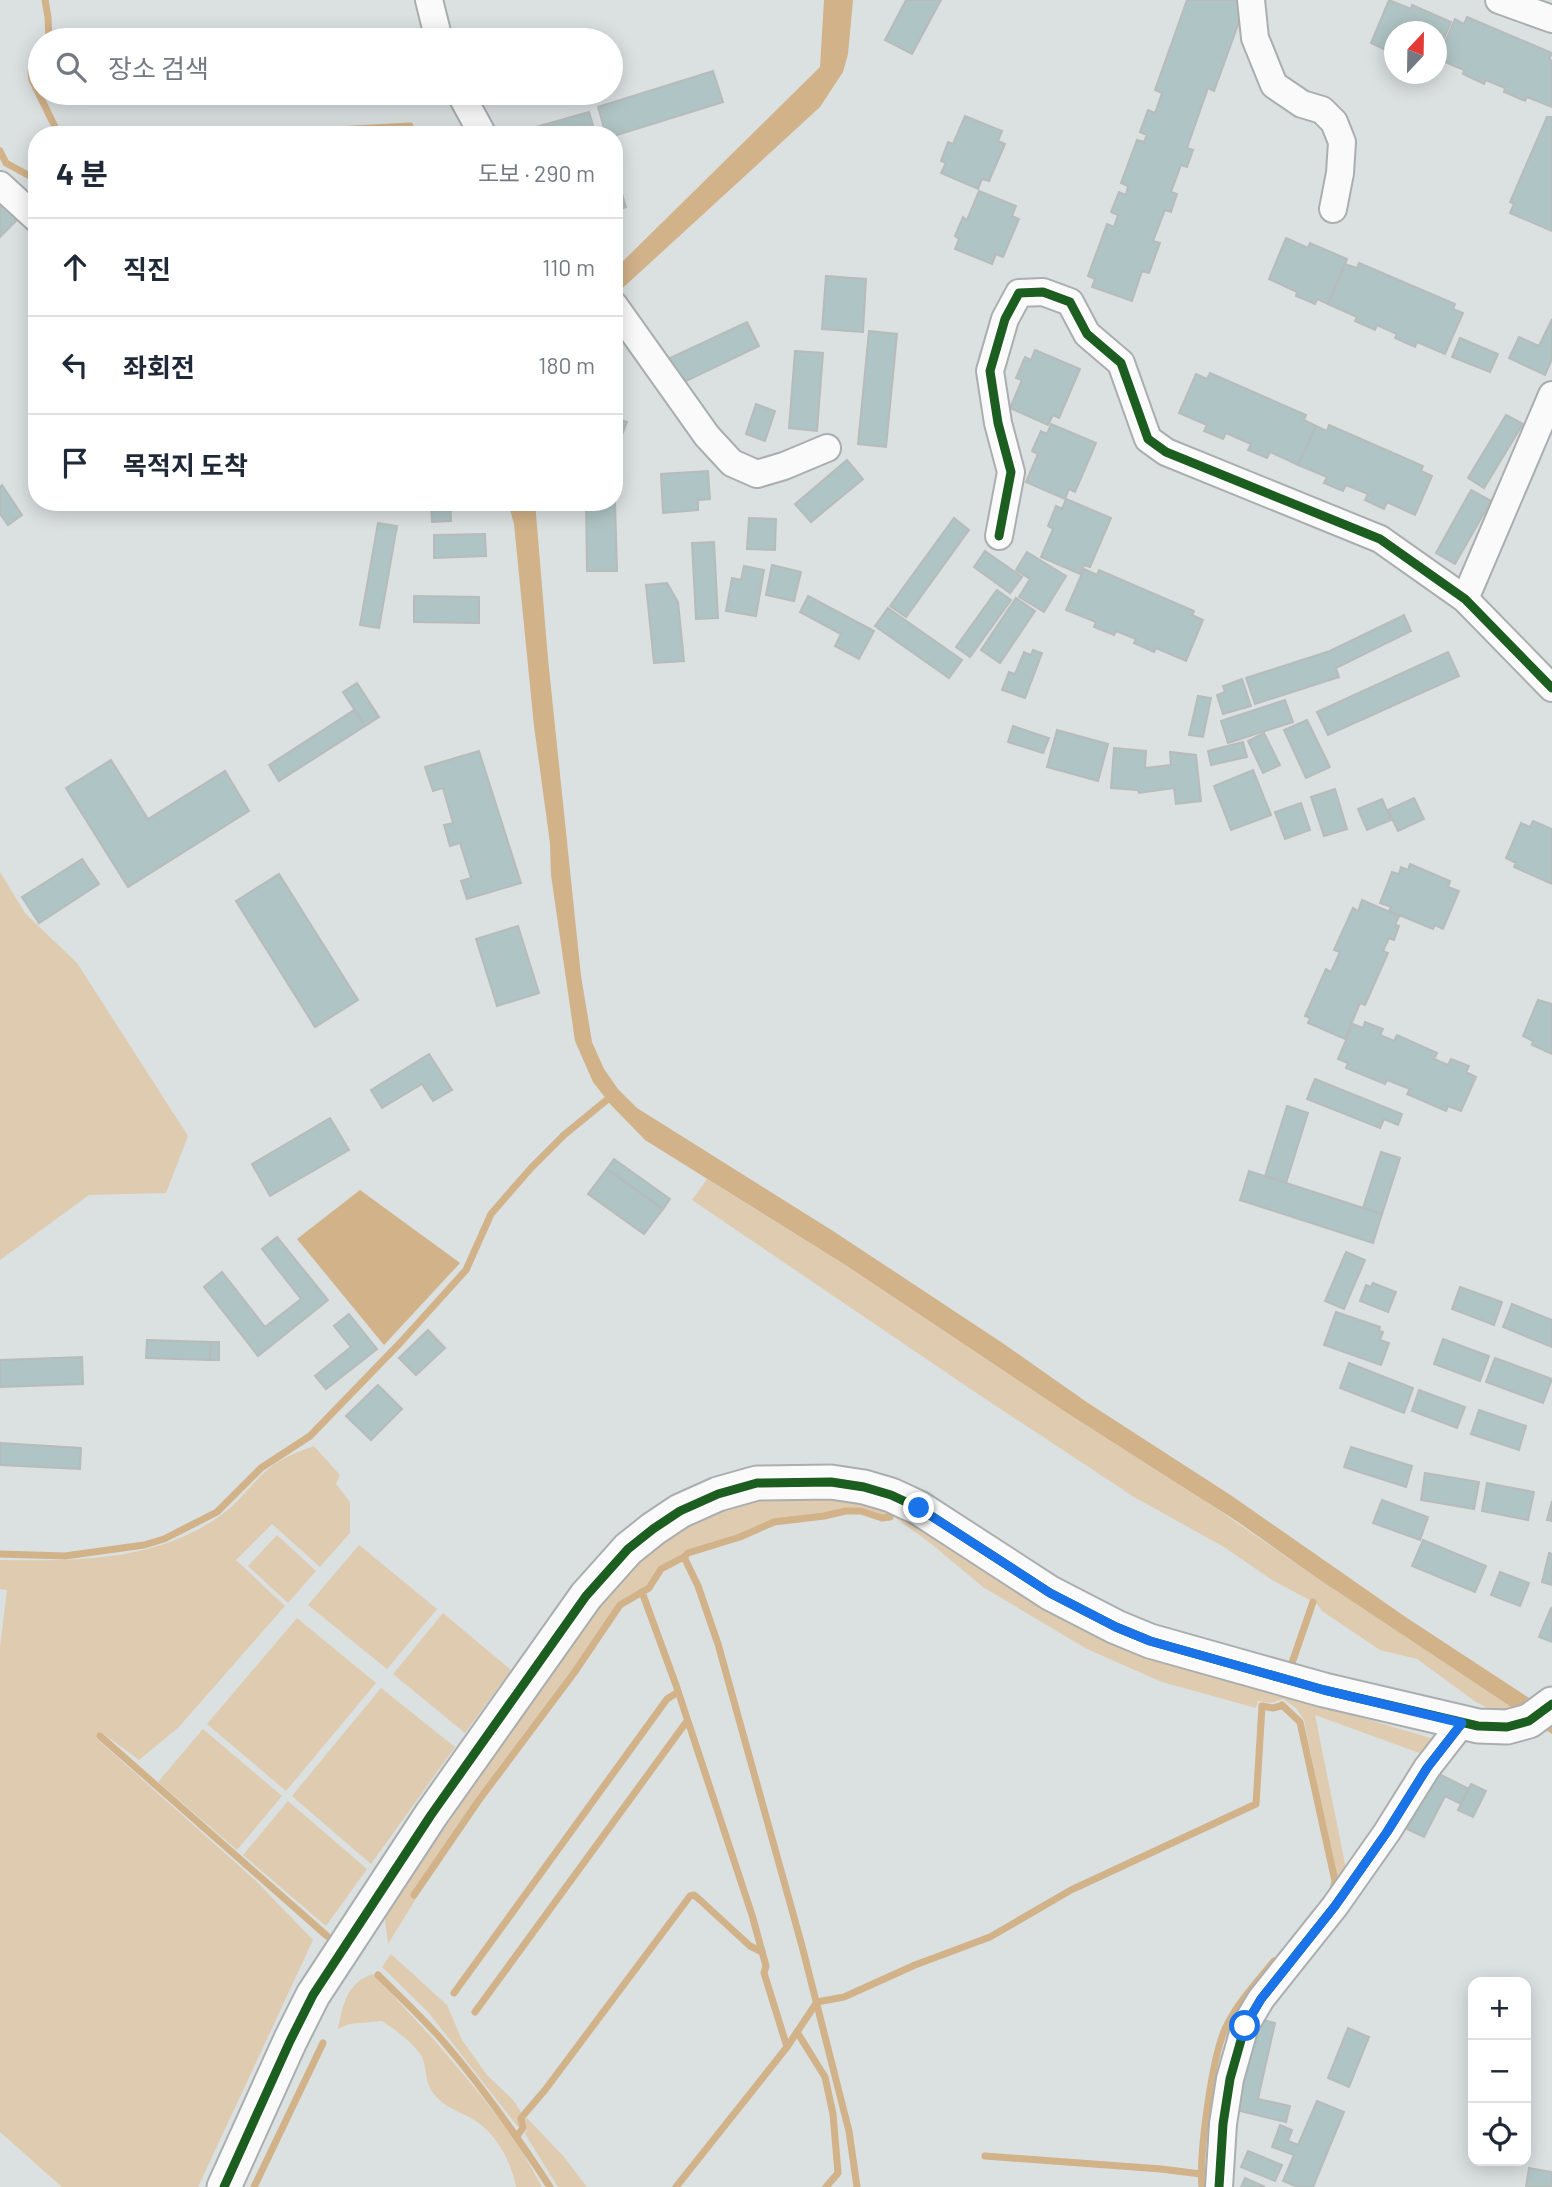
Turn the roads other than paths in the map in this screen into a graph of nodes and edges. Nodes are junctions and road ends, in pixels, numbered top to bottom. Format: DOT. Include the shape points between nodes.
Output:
graph roads {
  1 [pos="429,0"];
  2 [pos="1251,0"];
  3 [pos="1499,0"];
  4 [pos="1552,19"];
  5 [pos="436,28"];
  6 [pos="467,105"];
  7 [pos="478,126"];
  8 [pos="0,185"];
  9 [pos="1333,209"];
  10 [pos="28,211"];
  11 [pos="623,318"];
  12 [pos="1552,395"];
  13 [pos="827,448"];
  14 [pos="999,536"];
  15 [pos="1465,599"];
  16 [pos="1552,688"];
  17 [pos="1543,1711"];
  18 [pos="1462,1723"];
  19 [pos="224,2187"];
  20 [pos="1219,2187"];
  1 -- 5 [label="street"];
  2 -- 9 [label="street" via="1255,38 1274,85 1302,104 1322,110 1334,122 1342,142"];
  3 -- 4 [label="street"];
  6 -- 7 [label="street"];
  8 -- 10 [label="street"];
  11 -- 13 [label="street" via="707,436 732,463 757,474"];
  12 -- 15 [label="street"];
  14 -- 15 [label="street" via="1011,472 990,371 1018,293 1043,292 1070,302 1087,334 1121,363 1148,439 1166,452 1380,539"];
  15 -- 16 [label="street"];
  17 -- 18 [label="street" via="1507,1727"];
  18 -- 19 [label="street" via="1150,1641 1050,1593 919,1508 891,1495 831,1482 757,1483 718,1494 653,1529 628,1549 586,1596 431,1815 313,1995"];
  18 -- 20 [label="street" via="1245,2026 1230,2079"];
}
